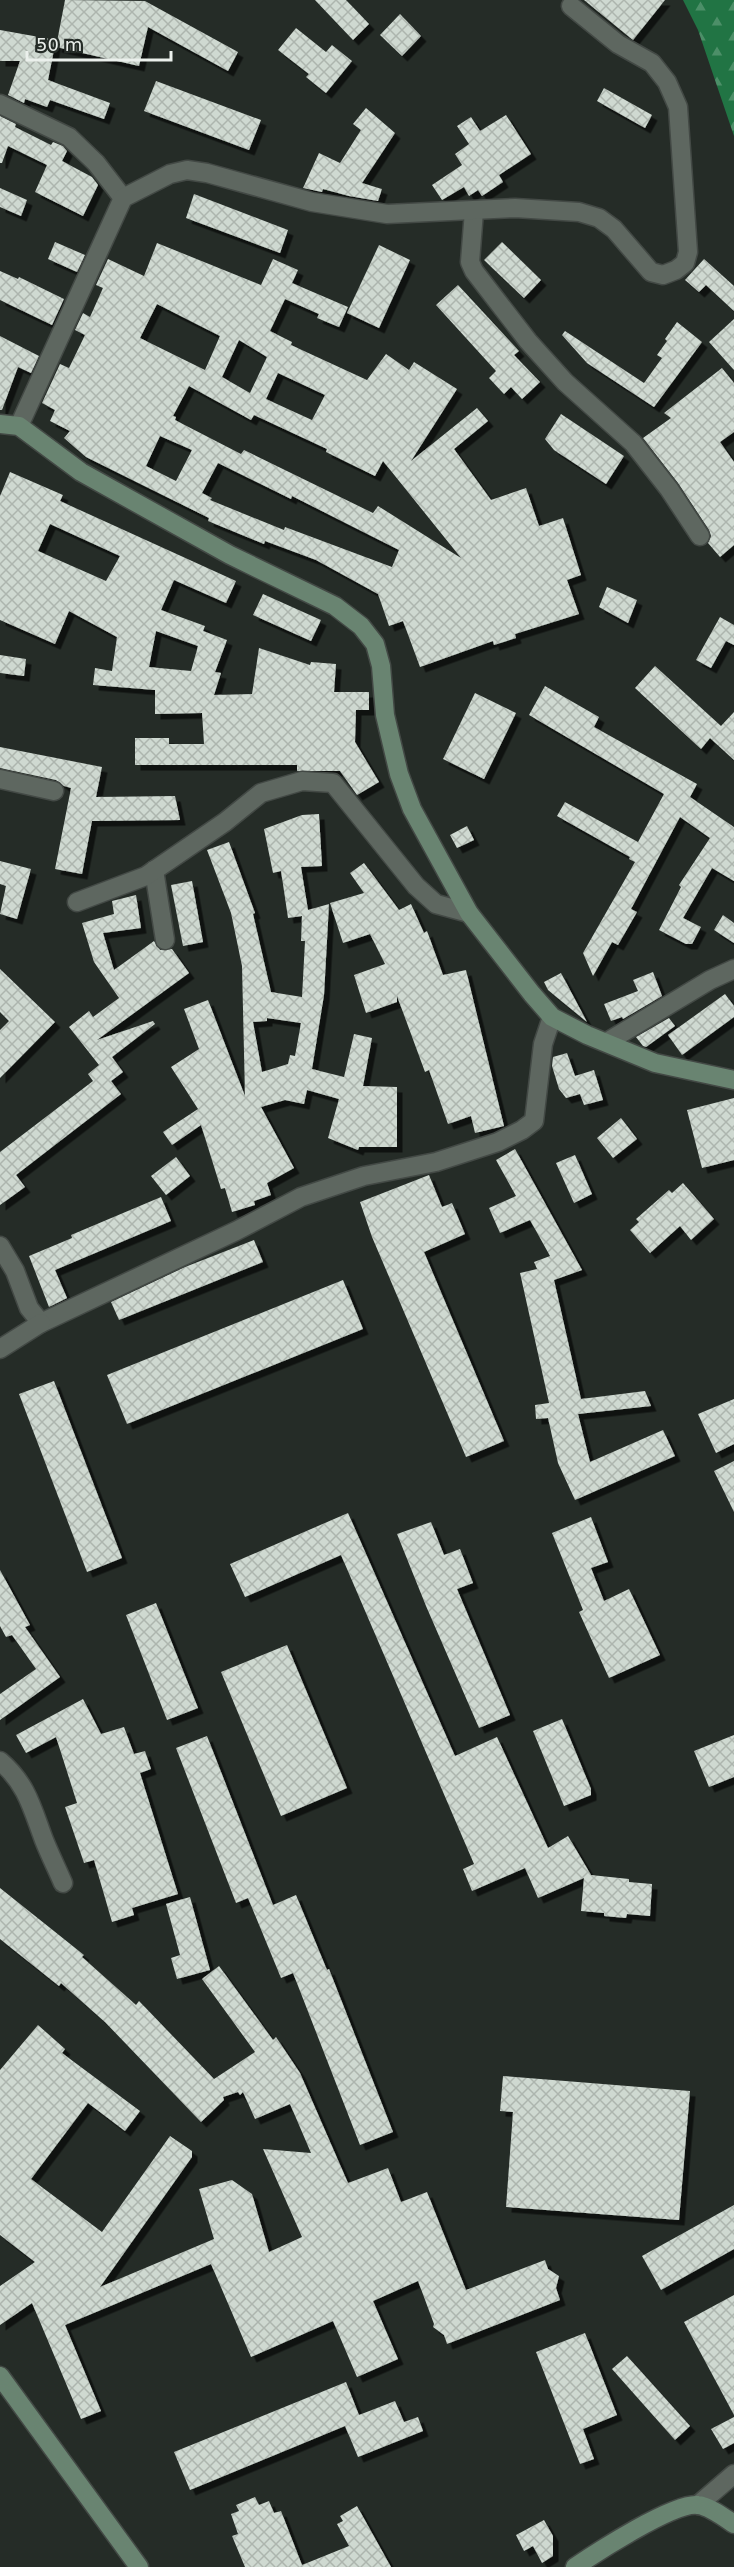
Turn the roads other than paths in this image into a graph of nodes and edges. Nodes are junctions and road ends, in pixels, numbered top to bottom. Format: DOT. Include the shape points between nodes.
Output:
graph roads {
  1 [pos="571,6"];
  2 [pos="0,104"];
  3 [pos="123,198"];
  4 [pos="474,211"];
  5 [pos="0,424"];
  6 [pos="19,426"];
  7 [pos="700,536"];
  8 [pos="0,779"];
  9 [pos="54,791"];
  10 [pos="154,870"];
  11 [pos="76,902"];
  12 [pos="469,913"];
  13 [pos="165,940"];
  14 [pos="734,969"];
  15 [pos="552,1017"];
  16 [pos="607,1042"];
  17 [pos="734,1080"];
  18 [pos="0,1246"];
  19 [pos="41,1323"];
  20 [pos="0,1349"];
  21 [pos="0,1761"];
  22 [pos="63,1883"];
  23 [pos="0,2376"];
  24 [pos="734,2474"];
  25 [pos="698,2505"];
  26 [pos="734,2524"];
  27 [pos="138,2567"];
  28 [pos="575,2567"];
  1 -- 4 [label="street" via="618,44 652,63 667,82 678,107 688,252 685,263 663,275 651,272 614,229 599,218 579,212 515,208"];
  2 -- 3 [label="street" via="69,137"];
  3 -- 4 [label="street" via="170,174 188,170 342,208 387,214"];
  3 -- 6 [label="street"];
  4 -- 7 [label="street" via="470,262 474,271 565,382 633,443"];
  5 -- 6 [label="street"];
  6 -- 12 [label="street" via="81,472 230,555 335,606 361,626 375,644 381,666 384,716 405,792"];
  8 -- 9 [label="street"];
  10 -- 11 [label="street"];
  10 -- 12 [label="street" via="261,793 302,781 333,783 416,886 436,904"];
  10 -- 13 [label="street"];
  12 -- 15 [label="street"];
  14 -- 16 [label="street"];
  15 -- 16 [label="street"];
  15 -- 19 [label="street" via="543,1044 534,1120 522,1130 436,1162 364,1176 302,1197"];
  16 -- 17 [label="street" via="654,1063"];
  18 -- 19 [label="street" via="29,1308"];
  19 -- 20 [label="street"];
  21 -- 22 [label="street" via="16,1774 31,1800"];
  23 -- 27 [label="street"];
  24 -- 25 [label="street"];
  25 -- 26 [label="street"];
  25 -- 28 [label="street" via="656,2518"];
}
